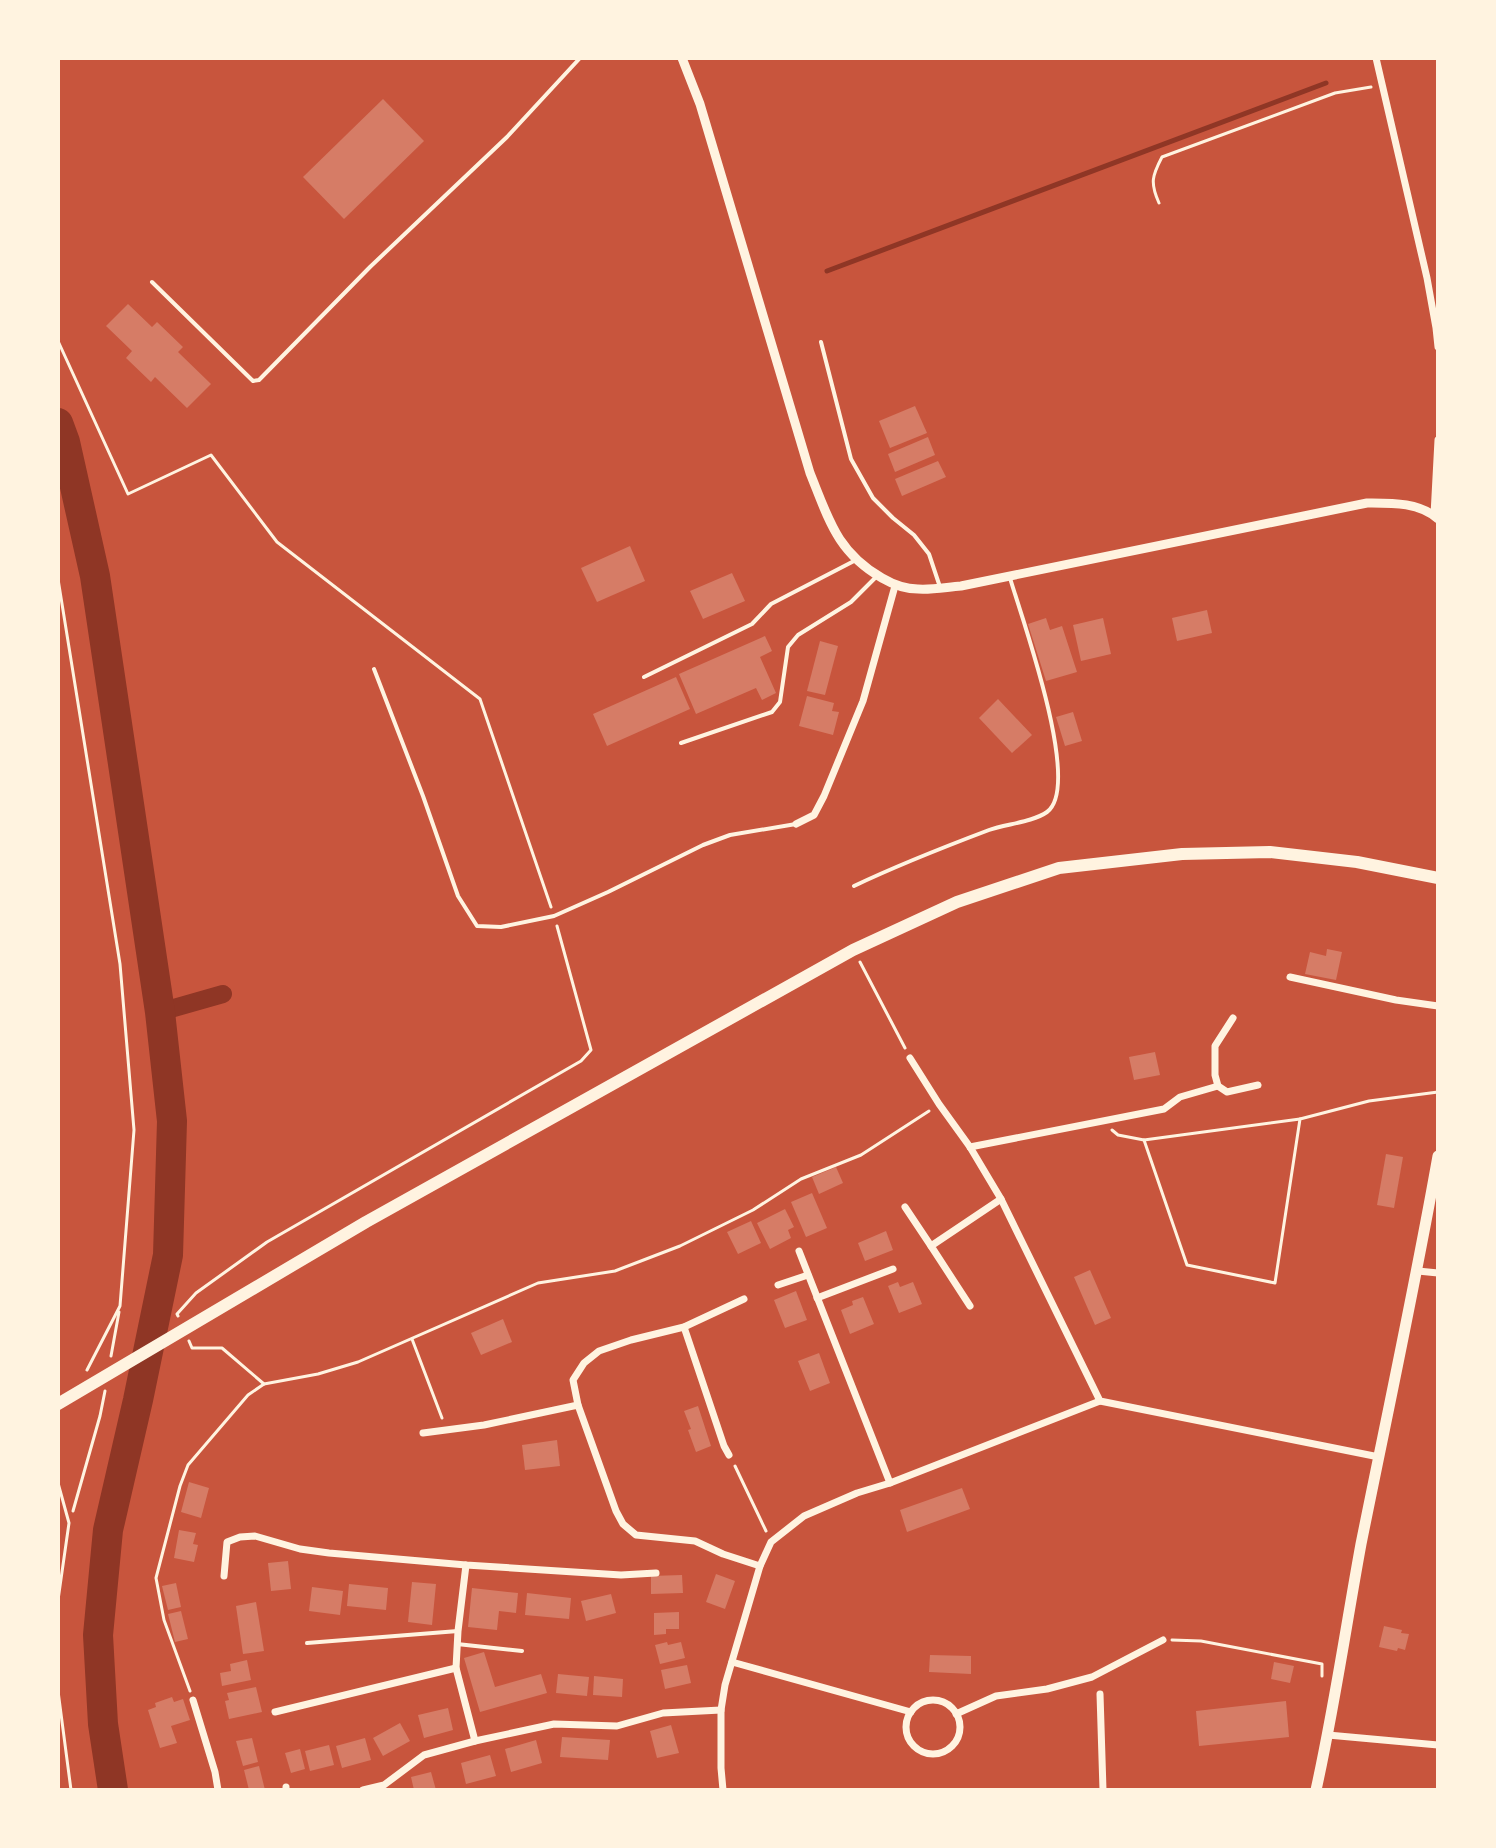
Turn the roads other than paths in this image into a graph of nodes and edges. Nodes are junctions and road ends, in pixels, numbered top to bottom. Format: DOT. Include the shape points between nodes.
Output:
graph roads {
  1 [pos="580,58"];
  2 [pos="682,58"];
  3 [pos="1376,58"];
  4 [pos="152,282"];
  5 [pos="821,342"];
  6 [pos="1438,347"];
  7 [pos="1438,440"];
  8 [pos="1436,517"];
  9 [pos="856,560"];
  10 [pos="878,576"];
  11 [pos="1009,576"];
  12 [pos="895,586"];
  13 [pos="940,587"];
  14 [pos="374,669"];
  15 [pos="644,677"];
  16 [pos="681,743"];
  17 [pos="796,824"];
  18 [pos="1438,878"];
  19 [pos="854,886"];
  20 [pos="1290,977"];
  21 [pos="1438,1006"];
  22 [pos="1233,1018"];
  23 [pos="910,1058"];
  24 [pos="1258,1085"];
  25 [pos="1218,1086"];
  26 [pos="970,1147"];
  27 [pos="1438,1156"];
  28 [pos="1001,1199"];
  29 [pos="905,1207"];
  30 [pos="931,1246"];
  31 [pos="799,1251"];
  32 [pos="893,1269"];
  33 [pos="1418,1271"];
  34 [pos="1438,1273"];
  35 [pos="808,1275"];
  36 [pos="778,1285"];
  37 [pos="817,1298"];
  38 [pos="744,1299"];
  39 [pos="970,1306"];
  40 [pos="684,1327"];
  41 [pos="1100,1401"];
  42 [pos="58,1404"];
  43 [pos="578,1405"];
  44 [pos="423,1433"];
  45 [pos="729,1455"];
  46 [pos="1379,1457"];
  47 [pos="890,1483"];
  48 [pos="466,1565"];
  49 [pos="760,1566"];
  50 [pos="656,1573"];
  51 [pos="224,1576"];
  52 [pos="458,1631"];
  53 [pos="1163,1640"];
  54 [pos="307,1643"];
  55 [pos="457,1644"];
  56 [pos="522,1651"];
  57 [pos="732,1662"];
  58 [pos="456,1668"];
  59 [pos="1100,1694"];
  60 [pos="193,1700"];
  61 [pos="721,1710"];
  62 [pos="275,1712"];
  63 [pos="911,1712"];
  64 [pos="956,1714"];
  65 [pos="1328,1735"];
  66 [pos="475,1741"];
  67 [pos="1438,1745"];
  68 [pos="384,1788"];
  69 [pos="218,1790"];
  70 [pos="363,1790"];
  71 [pos="723,1790"];
  72 [pos="1103,1790"];
  73 [pos="1316,1790"];
  1 -- 4 [label="lane" via="507,137 259,380 253,381"];
  2 -- 9 [label="street" via="810,473 831,526"];
  3 -- 6 [label="street"];
  5 -- 13 [label="lane" via="851,459 873,498 929,554"];
  7 -- 8 [label="street"];
  8 -- 11 [label="street" via="1415,507 1367,503"];
  9 -- 10 [label="street"];
  9 -- 15 [label="lane" via="771,604 752,624"];
  10 -- 12 [label="street"];
  10 -- 16 [label="lane" via="788,647 780,702 772,712"];
  11 -- 13 [label="street"];
  11 -- 19 [label="lane" via="1050,710 1058,765 1056,802 1047,812"];
  12 -- 13 [label="street"];
  12 -- 17 [label="street" via="863,701 824,796 814,815"];
  14 -- 17 [label="lane" via="458,896 477,926 501,927 554,916 703,845"];
  18 -- 42 [label="highway" via="1270,852 1182,854 1059,868 957,902 853,950 366,1222"];
  20 -- 21 [label="street"];
  22 -- 25 [label="street" via="1215,1046"];
  23 -- 26 [label="street"];
  24 -- 25 [label="street" via="1227,1092"];
  25 -- 26 [label="street" via="1180,1097 1164,1109"];
  26 -- 28 [label="street"];
  27 -- 33 [label="main road"];
  28 -- 30 [label="street"];
  28 -- 41 [label="street"];
  29 -- 30 [label="street"];
  30 -- 39 [label="street"];
  31 -- 35 [label="street"];
  32 -- 37 [label="street"];
  33 -- 34 [label="street"];
  33 -- 46 [label="main road"];
  35 -- 36 [label="street"];
  35 -- 37 [label="street"];
  37 -- 47 [label="street"];
  38 -- 40 [label="street"];
  40 -- 43 [label="street" via="599,1351 573,1380"];
  40 -- 45 [label="street"];
  41 -- 46 [label="street"];
  41 -- 47 [label="street"];
  43 -- 44 [label="street"];
  43 -- 49 [label="street" via="623,1524 636,1535 695,1541"];
  46 -- 65 [label="main road"];
  47 -- 49 [label="street" via="804,1516 771,1542"];
  48 -- 50 [label="street"];
  48 -- 51 [label="street" via="329,1553 255,1536 227,1542"];
  48 -- 52 [label="street"];
  49 -- 57 [label="street"];
  52 -- 54 [label="lane"];
  52 -- 55 [label="street"];
  53 -- 64 [label="street" via="1092,1677 996,1696"];
  55 -- 56 [label="lane"];
  55 -- 58 [label="street"];
  57 -- 61 [label="street"];
  57 -- 63 [label="street"];
  58 -- 62 [label="street"];
  58 -- 66 [label="street"];
  59 -- 72 [label="street"];
  60 -- 69 [label="street"];
  61 -- 66 [label="street" via="663,1713 617,1726 554,1724"];
  61 -- 71 [label="street"];
  63 -- 64 [label="street" via="919,1704 939,1701"];
  63 -- 64 [label="street" via="907,1734 920,1751 931,1754 952,1746 960,1725"];
  65 -- 67 [label="street"];
  65 -- 73 [label="main road"];
  66 -- 68 [label="street" via="424,1755"];
  68 -- 70 [label="street"];
}
